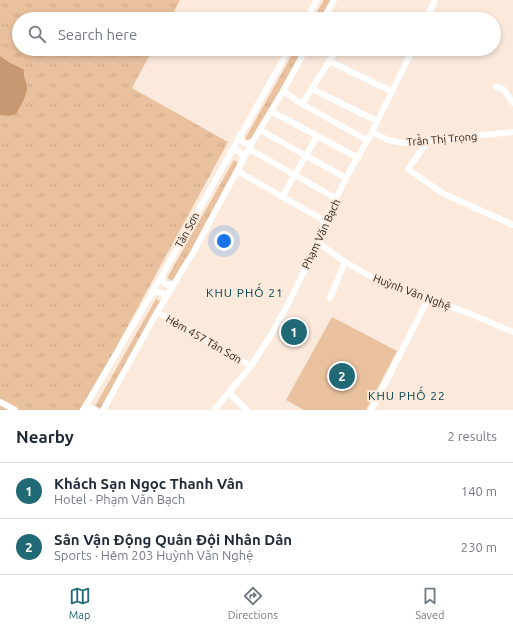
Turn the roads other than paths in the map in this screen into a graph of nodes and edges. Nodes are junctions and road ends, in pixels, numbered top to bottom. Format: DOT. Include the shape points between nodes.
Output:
graph roads {
  1 [pos="317,0"];
  2 [pos="334,0"];
  3 [pos="435,0"];
  4 [pos="310,12"];
  5 [pos="328,12"];
  6 [pos="429,12"];
  7 [pos="285,56"];
  8 [pos="299,56"];
  9 [pos="332,56"];
  10 [pos="408,56"];
  11 [pos="329,61"];
  12 [pos="496,87"];
  13 [pos="312,89"];
  14 [pos="283,91"];
  15 [pos="391,91"];
  16 [pos="513,103"];
  17 [pos="302,104"];
  18 [pos="271,111"];
  19 [pos="377,121"];
  20 [pos="260,130"];
  21 [pos="372,132"];
  22 [pos="513,132"];
  23 [pos="240,134"];
  24 [pos="317,136"];
  25 [pos="367,140"];
  26 [pos="253,141"];
  27 [pos="428,141"];
  28 [pos="249,149"];
  29 [pos="230,152"];
  30 [pos="306,156"];
  31 [pos="358,158"];
  32 [pos="243,160"];
  33 [pos="237,171"];
  34 [pos="295,176"];
  35 [pos="346,178"];
  36 [pos="282,197"];
  37 [pos="337,199"];
  38 [pos="325,222"];
  39 [pos="513,225"];
  40 [pos="317,242"];
  41 [pos="345,262"];
  42 [pos="162,275"];
  43 [pos="176,282"];
  44 [pos="152,293"];
  45 [pos="330,298"];
  46 [pos="165,299"];
  47 [pos="428,299"];
  48 [pos="157,312"];
  49 [pos="513,332"];
  50 [pos="251,366"];
  51 [pos="229,393"];
  52 [pos="0,402"];
  53 [pos="15,410"];
  54 [pos="84,410"];
  55 [pos="95,410"];
  56 [pos="103,410"];
  57 [pos="214,410"];
  58 [pos="247,410"];
  59 [pos="371,410"];
  1 -- 4 [label="street"];
  2 -- 5 [label="street"];
  3 -- 6 [label="street"];
  7 -- 23 [label="street, Tân Sơn"];
  8 -- 14 [label="street, Tân Sơn"];
  9 -- 11 [label="street"];
  10 -- 15 [label="street, Phạm Văn Bạch"];
  11 -- 13 [label="street"];
  11 -- 15 [label="street"];
  12 -- 16 [label="street" via="503,89"];
  13 -- 17 [label="street"];
  13 -- 19 [label="street"];
  14 -- 17 [label="street"];
  14 -- 18 [label="street, Tân Sơn"];
  15 -- 19 [label="street, Phạm Văn Bạch"];
  17 -- 25 [label="street"];
  18 -- 20 [label="street, Tân Sơn"];
  18 -- 24 [label="street"];
  19 -- 21 [label="street, Phạm Văn Bạch"];
  20 -- 26 [label="street, Tân Sơn"];
  20 -- 30 [label="street"];
  21 -- 25 [label="street, Phạm Văn Bạch"];
  21 -- 27 [label="street, Trần Thị Trọng" via="388,140 403,143"];
  22 -- 27 [label="street, Trần Thị Trọng"];
  23 -- 26 [label="street" via="244,143"];
  23 -- 29 [label="street, Tân Sơn"];
  24 -- 30 [label="street"];
  24 -- 31 [label="street"];
  25 -- 31 [label="street, Phạm Văn Bạch"];
  26 -- 28 [label="street, Tân Sơn"];
  27 -- 39 [label="street" via="408,169 442,193"];
  28 -- 32 [label="street, Tân Sơn"];
  28 -- 34 [label="street"];
  29 -- 32 [label="street" via="239,151"];
  29 -- 42 [label="street, Tân Sơn"];
  30 -- 34 [label="street"];
  30 -- 35 [label="street"];
  31 -- 35 [label="street, Phạm Văn Bạch"];
  32 -- 33 [label="street, Tân Sơn"];
  33 -- 36 [label="street"];
  33 -- 43 [label="street, Tân Sơn"];
  34 -- 36 [label="street"];
  34 -- 37 [label="street"];
  35 -- 37 [label="street, Phạm Văn Bạch"];
  36 -- 38 [label="street"];
  37 -- 38 [label="street, Phạm Văn Bạch"];
  38 -- 40 [label="street, Phạm Văn Bạch"];
  40 -- 41 [label="street, Huỳnh Văn Nghệ"];
  40 -- 50 [label="street, Phạm Văn Bạch" via="288,304"];
  41 -- 45 [label="street"];
  41 -- 47 [label="street, Huỳnh Văn Nghệ" via="375,279"];
  42 -- 43 [label="street" via="165,284"];
  42 -- 44 [label="street, Tân Sơn"];
  43 -- 46 [label="street, Tân Sơn"];
  44 -- 46 [label="street" via="162,292"];
  44 -- 54 [label="street, Tân Sơn"];
  46 -- 48 [label="street, Tân Sơn"];
  47 -- 49 [label="street, Huỳnh Văn Nghệ"];
  47 -- 59 [label="street"];
  48 -- 50 [label="street, Hẻm 457 Tân Sơn"];
  48 -- 56 [label="street, Tân Sơn"];
  50 -- 51 [label="street, Phạm Văn Bạch"];
  51 -- 57 [label="street, Phạm Văn Bạch"];
  51 -- 58 [label="street"];
  52 -- 53 [label="street"];
  54 -- 55 [label="street"];
}
